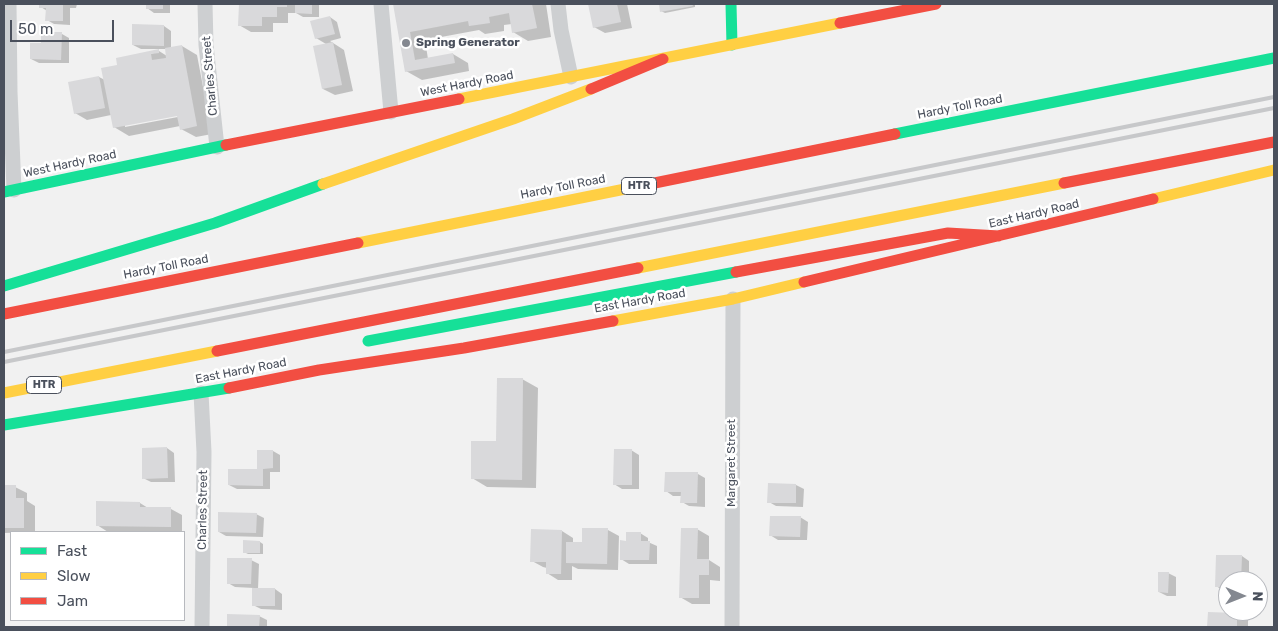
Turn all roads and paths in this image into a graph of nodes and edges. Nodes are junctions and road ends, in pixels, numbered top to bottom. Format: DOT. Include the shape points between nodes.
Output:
graph roads {
  1 [pos="9,4"];
  2 [pos="205,4"];
  3 [pos="381,4"];
  4 [pos="558,4"];
  5 [pos="731,4"];
  6 [pos="932,4"];
  7 [pos="732,44"];
  8 [pos="1274,58"];
  9 [pos="663,59"];
  10 [pos="571,77"];
  11 [pos="391,112"];
  12 [pos="1274,142"];
  13 [pos="217,148"];
  14 [pos="1274,170"];
  15 [pos="9,191"];
  16 [pos="999,236"];
  17 [pos="4,286"];
  18 [pos="733,299"];
  19 [pos="4,314"];
  20 [pos="360,342"];
  21 [pos="163,374"];
  22 [pos="84,376"];
  23 [pos="4,393"];
  24 [pos="201,393"];
  25 [pos="4,425"];
  26 [pos="202,627"];
  27 [pos="732,627"];
  1 -- 15 [label="street"];
  2 -- 13 [label="street, Charles Street"];
  3 -- 11 [label="street"];
  4 -- 10 [label="street"];
  5 -- 7 [label="main road"];
  6 -- 7 [label="main road, West Hardy Road"];
  7 -- 9 [label="main road, West Hardy Road"];
  8 -- 19 [label="main road, Hardy Toll Road / HTR"];
  9 -- 10 [label="main road, West Hardy Road"];
  9 -- 17 [label="main road" via="513,119 215,223"];
  10 -- 11 [label="main road, West Hardy Road"];
  11 -- 13 [label="main road, West Hardy Road"];
  12 -- 22 [label="main road, HTR"];
  13 -- 15 [label="main road, West Hardy Road"];
  14 -- 16 [label="main road, East Hardy Road"];
  16 -- 18 [label="main road, East Hardy Road"];
  16 -- 20 [label="main road" via="948,233"];
  18 -- 24 [label="main road, East Hardy Road"];
  18 -- 27 [label="street, Margaret Street"];
  21 -- 22 [label="main road"];
  22 -- 23 [label="main road, HTR"];
  24 -- 25 [label="main road, East Hardy Road"];
  24 -- 26 [label="street, Charles Street" via="204,452"];
}
